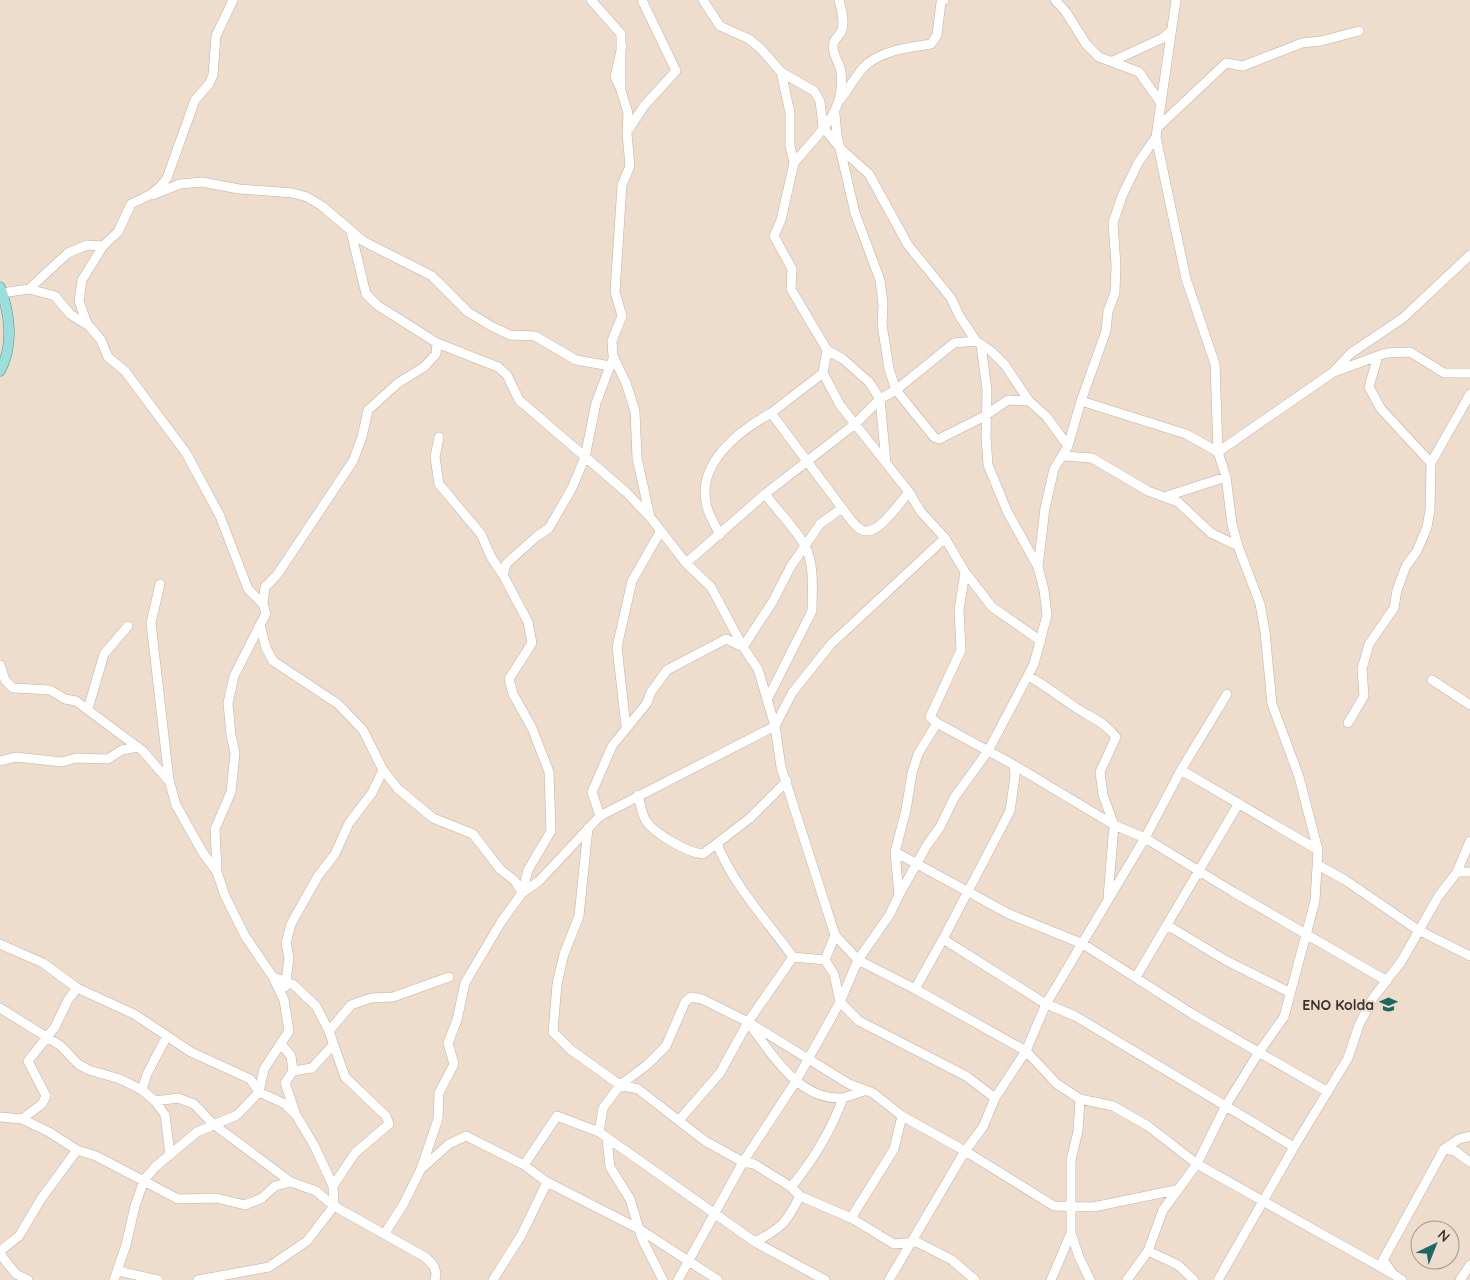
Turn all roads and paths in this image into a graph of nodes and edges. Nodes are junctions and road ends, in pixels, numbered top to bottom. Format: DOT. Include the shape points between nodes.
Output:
graph roads {
  1 [pos="234,0"];
  2 [pos="591,0"];
  3 [pos="642,0"];
  4 [pos="702,0"];
  5 [pos="839,0"];
  6 [pos="944,0"];
  7 [pos="1055,0"];
  8 [pos="1176,0"];
  9 [pos="1170,32"];
  10 [pos="1359,32"];
  11 [pos="1113,61"];
  12 [pos="781,72"];
  13 [pos="841,99"];
  14 [pos="1160,102"];
  15 [pos="835,114"];
  16 [pos="823,127"];
  17 [pos="1156,132"];
  18 [pos="627,134"];
  19 [pos="840,148"];
  20 [pos="794,163"];
  21 [pos="152,195"];
  22 [pos="351,232"];
  23 [pos="103,246"];
  24 [pos="1470,255"];
  25 [pos="1,290"];
  26 [pos="29,290"];
  27 [pos="88,326"];
  28 [pos="437,343"];
  29 [pos="979,343"];
  30 [pos="827,350"];
  31 [pos="613,356"];
  32 [pos="1378,356"];
  33 [pos="610,366"];
  34 [pos="0,371"];
  35 [pos="1332,372"];
  36 [pos="823,373"];
  37 [pos="1470,373"];
  38 [pos="896,390"];
  39 [pos="1470,394"];
  40 [pos="880,399"];
  41 [pos="1029,401"];
  42 [pos="1081,401"];
  43 [pos="771,413"];
  44 [pos="986,415"];
  45 [pos="855,424"];
  46 [pos="439,437"];
  47 [pos="1068,446"];
  48 [pos="1218,452"];
  49 [pos="1063,456"];
  50 [pos="585,457"];
  51 [pos="806,460"];
  52 [pos="1431,463"];
  53 [pos="886,464"];
  54 [pos="1226,478"];
  55 [pos="909,492"];
  56 [pos="764,494"];
  57 [pos="1164,496"];
  58 [pos="842,508"];
  59 [pos="650,518"];
  60 [pos="660,532"];
  61 [pos="720,534"];
  62 [pos="945,538"];
  63 [pos="805,546"];
  64 [pos="1238,546"];
  65 [pos="686,563"];
  66 [pos="1038,567"];
  67 [pos="965,572"];
  68 [pos="503,575"];
  69 [pos="160,584"];
  70 [pos="263,604"];
  71 [pos="260,625"];
  72 [pos="128,626"];
  73 [pos="1041,642"];
  74 [pos="743,646"];
  75 [pos="0,665"];
  76 [pos="1028,676"];
  77 [pos="1432,680"];
  78 [pos="1227,694"];
  79 [pos="768,698"];
  80 [pos="1470,705"];
  81 [pos="88,709"];
  82 [pos="937,723"];
  83 [pos="1348,723"];
  84 [pos="775,726"];
  85 [pos="626,728"];
  86 [pos="138,747"];
  87 [pos="988,751"];
  88 [pos="0,761"];
  89 [pos="1014,764"];
  90 [pos="383,770"];
  91 [pos="1181,770"];
  92 [pos="169,780"];
  93 [pos="787,781"];
  94 [pos="638,795"];
  95 [pos="1239,803"];
  96 [pos="600,816"];
  97 [pos="1114,825"];
  98 [pos="588,828"];
  99 [pos="1145,838"];
  100 [pos="1470,841"];
  101 [pos="717,844"];
  102 [pos="1318,850"];
  103 [pos="896,852"];
  104 [pos="916,865"];
  105 [pos="1318,865"];
  106 [pos="1199,871"];
  107 [pos="217,872"];
  108 [pos="1456,872"];
  109 [pos="1470,872"];
  110 [pos="522,892"];
  111 [pos="969,893"];
  112 [pos="899,895"];
  113 [pos="1108,902"];
  114 [pos="1167,925"];
  115 [pos="1418,930"];
  116 [pos="835,935"];
  117 [pos="1306,935"];
  118 [pos="943,939"];
  119 [pos="0,944"];
  120 [pos="1083,944"];
  121 [pos="1470,956"];
  122 [pos="793,957"];
  123 [pos="825,960"];
  124 [pos="858,960"];
  125 [pos="274,977"];
  126 [pos="449,977"];
  127 [pos="1136,977"];
  128 [pos="1387,980"];
  129 [pos="286,982"];
  130 [pos="77,988"];
  131 [pos="914,988"];
  132 [pos="1290,992"];
  133 [pos="284,1000"];
  134 [pos="840,1002"];
  135 [pos="1046,1004"];
  136 [pos="0,1008"];
  137 [pos="748,1022"];
  138 [pos="329,1031"];
  139 [pos="46,1036"];
  140 [pos="167,1036"];
  141 [pos="281,1044"];
  142 [pos="333,1045"];
  143 [pos="1026,1051"];
  144 [pos="1259,1052"];
  145 [pos="807,1058"];
  146 [pos="293,1071"];
  147 [pos="796,1081"];
  148 [pos="620,1085"];
  149 [pos="142,1090"];
  150 [pos="864,1091"];
  151 [pos="259,1092"];
  152 [pos="1328,1092"];
  153 [pos="843,1098"];
  154 [pos="995,1098"];
  155 [pos="1080,1099"];
  156 [pos="155,1101"];
  157 [pos="1226,1107"];
  158 [pos="296,1115"];
  159 [pos="902,1116"];
  160 [pos="0,1117"];
  161 [pos="22,1119"];
  162 [pos="680,1119"];
  163 [pos="213,1124"];
  164 [pos="599,1132"];
  165 [pos="1470,1136"];
  166 [pos="608,1139"];
  167 [pos="1294,1147"];
  168 [pos="1444,1149"];
  169 [pos="77,1150"];
  170 [pos="965,1151"];
  171 [pos="170,1155"];
  172 [pos="743,1162"];
  173 [pos="1470,1162"];
  174 [pos="1197,1164"];
  175 [pos="524,1165"];
  176 [pos="421,1169"];
  177 [pos="144,1180"];
  178 [pos="291,1182"];
  179 [pos="547,1182"];
  180 [pos="333,1186"];
  181 [pos="791,1187"];
  182 [pos="1176,1190"];
  183 [pos="800,1196"];
  184 [pos="1264,1202"];
  185 [pos="334,1206"];
  186 [pos="1072,1208"];
  187 [pos="715,1213"];
  188 [pos="851,1218"];
  189 [pos="639,1230"];
  190 [pos="1071,1233"];
  191 [pos="385,1234"];
  192 [pos="755,1242"];
  193 [pos="910,1243"];
  194 [pos="1148,1251"];
  195 [pos="0,1253"];
  196 [pos="689,1263"];
  197 [pos="1470,1265"];
  198 [pos="118,1271"];
  199 [pos="1393,1274"];
  200 [pos="28,1280"];
  201 [pos="114,1280"];
  202 [pos="158,1280"];
  203 [pos="198,1280"];
  204 [pos="435,1280"];
  205 [pos="492,1280"];
  206 [pos="662,1280"];
  207 [pos="678,1280"];
  208 [pos="718,1280"];
  209 [pos="826,1280"];
  210 [pos="889,1280"];
  211 [pos="975,1280"];
  212 [pos="1051,1280"];
  213 [pos="1090,1280"];
  214 [pos="1127,1280"];
  215 [pos="1194,1280"];
  216 [pos="1218,1280"];
  217 [pos="1402,1280"];
  218 [pos="1460,1280"];
  1 -- 21 [label="street" via="216,36 209,84 195,100 167,178"];
  2 -- 18 [label="street" via="621,34 620,87 628,113"];
  3 -- 18 [label="street" via="676,71 644,106"];
  4 -- 12 [label="street" via="720,26 748,39"];
  5 -- 13 [label="street" via="842,30 833,43 841,70"];
  6 -- 13 [label="street" via="941,2 937,35 931,44 896,48 878,58 863,68"];
  7 -- 11 [label="street" via="1086,44 1099,57"];
  8 -- 9 [label="street"];
  9 -- 11 [label="street"];
  9 -- 14 [label="street"];
  10 -- 17 [label="street" via="1302,43 1243,66 1226,63"];
  11 -- 14 [label="street" via="1139,72"];
  12 -- 16 [label="street" via="814,91 820,101"];
  12 -- 20 [label="street" via="790,112 790,146"];
  13 -- 15 [label="street"];
  14 -- 17 [label="street"];
  15 -- 16 [label="street"];
  15 -- 19 [label="street"];
  16 -- 19 [label="street"];
  16 -- 20 [label="street"];
  17 -- 42 [label="street" via="1122,196 1113,223 1115,293 1108,311 1106,331"];
  17 -- 48 [label="street" via="1186,278 1215,364"];
  18 -- 31 [label="street" via="630,166 622,185 615,292 622,316 612,341"];
  19 -- 29 [label="street" via="869,174 908,245 951,298"];
  19 -- 38 [label="street" via="855,213 880,280 884,341"];
  20 -- 30 [label="street" via="781,220 774,236 792,269 791,290"];
  21 -- 22 [label="street" via="180,184 202,182 260,192 293,193 322,206"];
  21 -- 23 [label="street" via="131,204 118,232"];
  22 -- 28 [label="street" via="366,294 377,305"];
  22 -- 33 [label="street" via="432,276 468,312 502,332 535,336 576,360"];
  23 -- 26 [label="street" via="87,245 68,252"];
  23 -- 27 [label="street" via="82,280 79,301"];
  24 -- 35 [label="street" via="1403,318 1351,353"];
  25 -- 26 [label="street"];
  25 -- 34 [label="main road" via="9,335 7,358"];
  26 -- 27 [label="street" via="55,296 70,314"];
  27 -- 70 [label="street" via="108,357 125,371 186,453 220,516 248,589"];
  28 -- 50 [label="street" via="498,367 507,375 519,400"];
  28 -- 70 [label="street" via="436,354 424,367 398,383 368,410 353,461 277,576 265,587"];
  29 -- 38 [label="street" via="954,343"];
  29 -- 41 [label="street" via="1005,365"];
  29 -- 44 [label="street" via="987,390"];
  30 -- 36 [label="street"];
  30 -- 40 [label="street" via="843,359 869,382"];
  31 -- 33 [label="street"];
  31 -- 59 [label="street" via="635,411 637,458"];
  32 -- 35 [label="street"];
  32 -- 37 [label="street" via="1410,352 1444,373"];
  32 -- 52 [label="street" via="1369,387 1381,409"];
  33 -- 50 [label="street" via="596,403"];
  35 -- 48 [label="street"];
  36 -- 43 [label="street"];
  36 -- 45 [label="street" via="840,405"];
  38 -- 40 [label="street"];
  38 -- 44 [label="street" via="939,439"];
  39 -- 52 [label="street"];
  40 -- 45 [label="street"];
  40 -- 53 [label="street"];
  41 -- 44 [label="street" via="1008,400"];
  41 -- 47 [label="street" via="1046,416"];
  42 -- 47 [label="street"];
  42 -- 48 [label="street" via="1186,434"];
  43 -- 51 [label="street"];
  43 -- 61 [label="street" via="754,422 713,460 705,482 706,506"];
  44 -- 66 [label="street" via="988,464 1007,511"];
  45 -- 51 [label="street"];
  45 -- 53 [label="street"];
  46 -- 68 [label="street" via="434,457 439,484 481,534"];
  47 -- 49 [label="street"];
  48 -- 54 [label="street"];
  49 -- 57 [label="street" via="1092,458 1148,492"];
  49 -- 66 [label="street" via="1054,468 1045,508"];
  50 -- 59 [label="street"];
  50 -- 68 [label="street" via="575,483 550,528 506,564"];
  51 -- 56 [label="street"];
  51 -- 58 [label="street"];
  52 -- 83 [label="street" via="1427,527 1417,551 1406,566 1394,608 1369,644 1362,669 1364,696"];
  53 -- 55 [label="street"];
  54 -- 57 [label="street"];
  54 -- 64 [label="street"];
  55 -- 58 [label="street" via="877,529 869,532 860,529"];
  55 -- 62 [label="street" via="921,512"];
  56 -- 61 [label="street"];
  56 -- 63 [label="street"];
  57 -- 64 [label="street" via="1178,502 1211,533"];
  58 -- 63 [label="street" via="820,524"];
  59 -- 60 [label="street"];
  60 -- 65 [label="street"];
  60 -- 85 [label="street" via="632,581 617,647"];
  61 -- 65 [label="street"];
  62 -- 67 [label="street"];
  62 -- 84 [label="street" via="831,644 792,693"];
  63 -- 74 [label="street"];
  63 -- 79 [label="street" via="812,567 812,611"];
  64 -- 102 [label="street" via="1260,604 1272,704 1299,777"];
  65 -- 74 [label="street" via="711,587"];
  66 -- 73 [label="street" via="1047,615"];
  67 -- 73 [label="street" via="992,607"];
  67 -- 82 [label="street" via="959,610 961,650 930,717"];
  68 -- 110 [label="street" via="528,622 532,643 509,679 549,772 551,831 528,870"];
  69 -- 92 [label="street" via="151,624"];
  70 -- 71 [label="street" via="266,614"];
  71 -- 90 [label="street" via="272,661 338,704 363,730"];
  71 -- 107 [label="street" via="234,676 228,703 235,753 231,792 215,829"];
  72 -- 81 [label="street" via="104,654"];
  73 -- 76 [label="street"];
  74 -- 79 [label="street" via="758,669"];
  74 -- 85 [label="street" via="726,639 667,670 647,703"];
  75 -- 81 [label="street" via="5,680 13,688 50,690"];
  76 -- 87 [label="street"];
  76 -- 97 [label="street" via="1109,727 1116,737 1100,772 1102,795"];
  77 -- 80 [label="street"];
  78 -- 91 [label="street"];
  79 -- 84 [label="street"];
  81 -- 86 [label="street"];
  82 -- 87 [label="street"];
  82 -- 103 [label="street" via="918,754"];
  84 -- 93 [label="street" via="781,767"];
  84 -- 94 [label="street"];
  85 -- 96 [label="street" via="612,746 592,792"];
  86 -- 88 [label="street" via="122,750 108,760 76,758 62,762 16,758"];
  86 -- 92 [label="street"];
  87 -- 89 [label="street"];
  87 -- 104 [label="street" via="954,798"];
  89 -- 97 [label="street"];
  89 -- 111 [label="street" via="1010,811"];
  90 -- 110 [label="street" via="408,798 433,818 473,834"];
  90 -- 129 [label="street" via="372,794 349,823 335,854 318,876 291,924 286,943 289,958"];
  91 -- 95 [label="street"];
  91 -- 99 [label="street"];
  92 -- 107 [label="street" via="176,805"];
  93 -- 101 [label="street" via="750,818"];
  93 -- 116 [label="street"];
  94 -- 96 [label="street"];
  94 -- 101 [label="street" via="646,821 664,836 694,853 703,854"];
  95 -- 102 [label="street"];
  95 -- 106 [label="street"];
  96 -- 98 [label="street"];
  97 -- 99 [label="street"];
  97 -- 113 [label="street"];
  98 -- 110 [label="street" via="539,881"];
  98 -- 148 [label="street" via="579,916 564,954 557,984 553,1032 571,1050"];
  99 -- 106 [label="street"];
  99 -- 113 [label="street"];
  100 -- 108 [label="street"];
  101 -- 122 [label="street" via="743,889"];
  102 -- 105 [label="street"];
  103 -- 104 [label="street"];
  103 -- 112 [label="street"];
  104 -- 111 [label="street"];
  104 -- 112 [label="street"];
  105 -- 115 [label="street" via="1346,880"];
  105 -- 117 [label="street" via="1315,901"];
  106 -- 114 [label="street"];
  106 -- 117 [label="street"];
  107 -- 125 [label="street" via="245,936"];
  108 -- 109 [label="street"];
  108 -- 115 [label="street"];
  110 -- 176 [label="street" via="465,983 448,1043 454,1064 439,1092 438,1119"];
  111 -- 118 [label="street"];
  111 -- 120 [label="street" via="1009,914"];
  112 -- 124 [label="street" via="890,914"];
  113 -- 120 [label="street"];
  114 -- 127 [label="street"];
  114 -- 132 [label="street" via="1225,960"];
  115 -- 121 [label="street"];
  115 -- 128 [label="street"];
  116 -- 123 [label="street"];
  116 -- 124 [label="street"];
  117 -- 128 [label="street"];
  117 -- 132 [label="street"];
  118 -- 131 [label="street"];
  118 -- 135 [label="street"];
  119 -- 130 [label="street" via="43,964"];
  120 -- 127 [label="street"];
  120 -- 135 [label="street"];
  122 -- 123 [label="street"];
  122 -- 137 [label="street"];
  123 -- 134 [label="street" via="834,974"];
  124 -- 131 [label="street"];
  124 -- 134 [label="street"];
  125 -- 129 [label="street"];
  125 -- 133 [label="street"];
  126 -- 138 [label="street" via="394,997 371,998 351,1005"];
  127 -- 144 [label="street" via="1194,1016"];
  128 -- 152 [label="street" via="1373,998 1359,1025 1348,1058"];
  129 -- 133 [label="street"];
  129 -- 138 [label="street" via="294,985 316,1006"];
  130 -- 139 [label="street" via="55,1027"];
  130 -- 140 [label="street" via="134,1014"];
  131 -- 143 [label="street"];
  132 -- 144 [label="street" via="1284,1017"];
  133 -- 141 [label="street" via="289,1031"];
  134 -- 145 [label="street"];
  134 -- 154 [label="street" via="859,1021 966,1076"];
  135 -- 143 [label="street"];
  135 -- 157 [label="street" via="1075,1016"];
  136 -- 139 [label="street"];
  137 -- 145 [label="street"];
  137 -- 147 [label="street"];
  137 -- 148 [label="street" via="691,997 666,1046"];
  137 -- 162 [label="street" via="720,1073"];
  138 -- 142 [label="street"];
  139 -- 149 [label="street" via="89,1070 120,1079"];
  139 -- 161 [label="street" via="28,1061 46,1096 42,1104"];
  140 -- 149 [label="street"];
  140 -- 151 [label="street" via="191,1052 250,1079"];
  141 -- 146 [label="street" via="291,1056"];
  141 -- 151 [label="street" via="264,1069"];
  142 -- 146 [label="street" via="312,1068"];
  142 -- 180 [label="street" via="345,1077 386,1116 389,1124 355,1154"];
  143 -- 154 [label="street"];
  143 -- 155 [label="street" via="1057,1084"];
  144 -- 152 [label="street"];
  144 -- 157 [label="street"];
  145 -- 147 [label="street"];
  145 -- 150 [label="street"];
  146 -- 158 [label="street" via="286,1083"];
  147 -- 153 [label="street" via="822,1096"];
  147 -- 172 [label="street"];
  148 -- 162 [label="street" via="638,1089"];
  148 -- 164 [label="street" via="603,1108"];
  149 -- 156 [label="street"];
  150 -- 153 [label="street"];
  150 -- 159 [label="street" via="873,1093"];
  151 -- 158 [label="street" via="286,1104"];
  151 -- 163 [label="street" via="237,1115"];
  152 -- 167 [label="street"];
  153 -- 181 [label="street" via="822,1141"];
  154 -- 170 [label="street" via="984,1127"];
  155 -- 174 [label="street" via="1114,1106 1148,1126"];
  155 -- 186 [label="street" via="1078,1131 1071,1160"];
  156 -- 163 [label="street" via="178,1098 194,1104"];
  156 -- 171 [label="street" via="165,1115"];
  157 -- 167 [label="street"];
  157 -- 174 [label="street"];
  158 -- 180 [label="street"];
  159 -- 170 [label="street"];
  159 -- 188 [label="street" via="894,1150"];
  160 -- 161 [label="street"];
  161 -- 169 [label="street"];
  162 -- 172 [label="street" via="705,1141"];
  163 -- 171 [label="street" via="197,1132"];
  163 -- 178 [label="street"];
  164 -- 166 [label="street"];
  164 -- 175 [label="street" via="557,1116"];
  165 -- 168 [label="street"];
  166 -- 187 [label="street"];
  166 -- 189 [label="street" via="610,1167 630,1200"];
  167 -- 184 [label="street"];
  168 -- 173 [label="street" via="1455,1151"];
  168 -- 199 [label="street" via="1383,1260"];
  169 -- 177 [label="street"];
  169 -- 195 [label="street" via="41,1198 19,1236"];
  170 -- 186 [label="street" via="1054,1206"];
  170 -- 193 [label="street"];
  171 -- 177 [label="street"];
  172 -- 181 [label="street" via="754,1164"];
  172 -- 187 [label="street"];
  174 -- 182 [label="street"];
  174 -- 184 [label="street"];
  175 -- 176 [label="street" via="466,1136 450,1144"];
  175 -- 179 [label="street"];
  176 -- 191 [label="street"];
  177 -- 178 [label="street" via="178,1199 216,1198 245,1205 262,1198 275,1186"];
  177 -- 198 [label="street"];
  178 -- 185 [label="street" via="316,1191"];
  179 -- 189 [label="street"];
  179 -- 205 [label="street" via="522,1234"];
  180 -- 185 [label="street"];
  181 -- 183 [label="street"];
  182 -- 186 [label="street" via="1093,1207"];
  182 -- 194 [label="street" via="1163,1210"];
  183 -- 188 [label="street"];
  183 -- 192 [label="street" via="787,1221"];
  184 -- 199 [label="street"];
  184 -- 216 [label="street"];
  185 -- 191 [label="street"];
  185 -- 203 [label="street" via="307,1240 269,1267"];
  186 -- 190 [label="street"];
  187 -- 192 [label="street"];
  187 -- 196 [label="street"];
  188 -- 193 [label="street" via="894,1244"];
  189 -- 196 [label="street"];
  189 -- 206 [label="street"];
  190 -- 212 [label="street"];
  190 -- 213 [label="street"];
  191 -- 204 [label="street" via="429,1261 437,1274"];
  192 -- 209 [label="street"];
  193 -- 210 [label="street"];
  193 -- 211 [label="street" via="918,1242 952,1260"];
  194 -- 214 [label="street"];
  194 -- 215 [label="street" via="1178,1265"];
  195 -- 200 [label="street" via="16,1274"];
  196 -- 207 [label="street"];
  196 -- 208 [label="street"];
  197 -- 218 [label="street"];
  198 -- 201 [label="street"];
  198 -- 202 [label="street"];
  199 -- 217 [label="street"];
}
